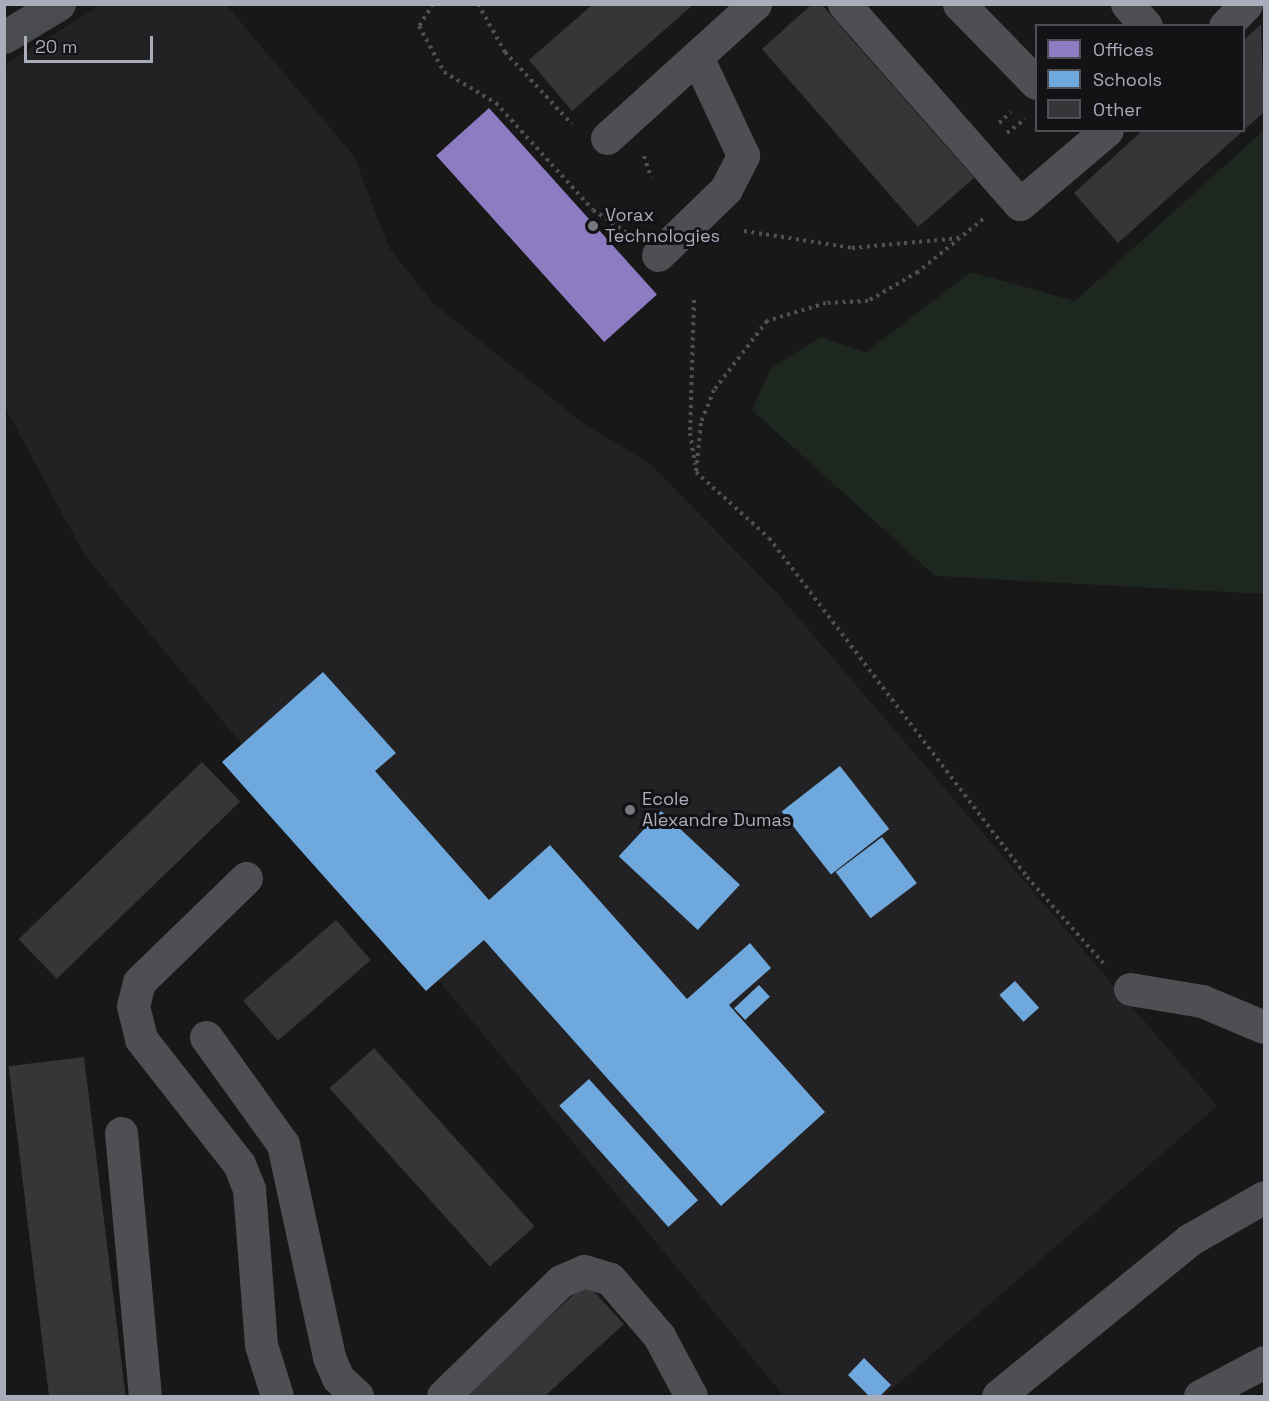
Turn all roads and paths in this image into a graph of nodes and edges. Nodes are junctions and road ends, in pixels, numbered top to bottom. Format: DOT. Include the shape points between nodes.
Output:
graph roads {
  1 [pos="59,4"];
  2 [pos="433,4"];
  3 [pos="478,4"];
  4 [pos="755,4"];
  5 [pos="844,4"];
  6 [pos="959,4"];
  7 [pos="1127,4"];
  8 [pos="1246,4"];
  9 [pos="1144,24"];
  10 [pos="1227,24"];
  11 [pos="4,37"];
  12 [pos="697,57"];
  13 [pos="1035,82"];
  14 [pos="1105,132"];
  15 [pos="608,138"];
  16 [pos="1020,204"];
  17 [pos="744,231"];
  18 [pos="962,237"];
  19 [pos="658,255"];
  20 [pos="694,300"];
  21 [pos="696,472"];
  22 [pos="246,878"];
  23 [pos="1130,989"];
  24 [pos="1264,1027"];
  25 [pos="206,1037"];
  26 [pos="121,1133"];
  27 [pos="1264,1197"];
  28 [pos="1264,1362"];
  29 [pos="145,1396"];
  30 [pos="277,1396"];
  31 [pos="357,1396"];
  32 [pos="443,1396"];
  33 [pos="691,1396"];
  34 [pos="998,1396"];
  35 [pos="1200,1396"];
  1 -- 11 [label="main road"];
  2 -- 19 [label="path" via="419,26 444,72 496,103 593,210"];
  3 -- 15 [label="path" via="522,74 583,135"];
  4 -- 12 [label="street"];
  5 -- 16 [label="street"];
  6 -- 13 [label="street"];
  7 -- 9 [label="street"];
  8 -- 10 [label="street"];
  12 -- 15 [label="street"];
  12 -- 19 [label="street" via="743,154 726,189"];
  14 -- 16 [label="street"];
  16 -- 18 [label="path" via="1001,203"];
  17 -- 18 [label="path" via="852,248"];
  18 -- 21 [label="path" via="868,301 826,303 766,321 714,390 701,423"];
  20 -- 21 [label="path" via="690,432"];
  21 -- 23 [label="path" via="769,538 1027,877"];
  22 -- 30 [label="street" via="138,982 133,1006 141,1038 239,1164 249,1189 261,1345"];
  23 -- 24 [label="street" via="1202,1002"];
  25 -- 31 [label="street" via="283,1144 328,1357 338,1377"];
  26 -- 29 [label="street"];
  27 -- 34 [label="street" via="1189,1240"];
  28 -- 35 [label="street"];
  32 -- 33 [label="street" via="561,1281 584,1271 610,1279 659,1336"];
}
